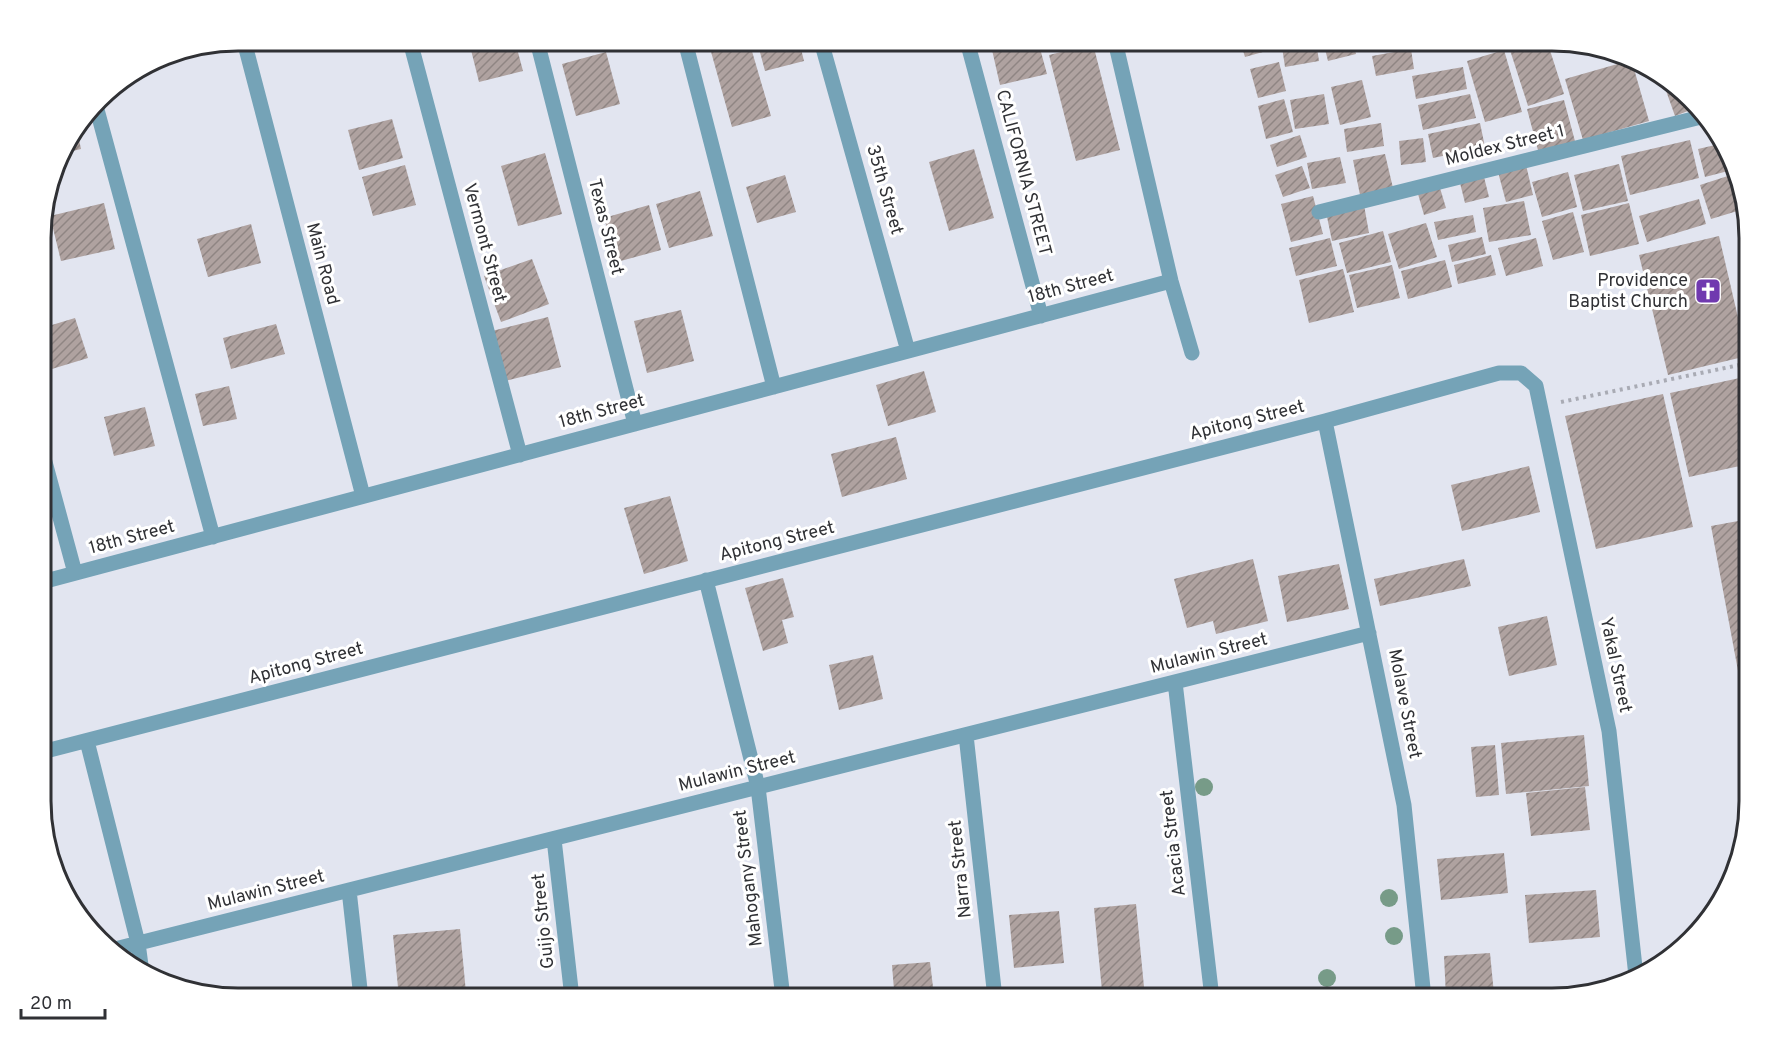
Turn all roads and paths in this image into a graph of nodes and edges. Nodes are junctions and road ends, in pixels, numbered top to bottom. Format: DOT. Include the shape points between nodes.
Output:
graph roads {
  1 [pos="247,51"];
  2 [pos="413,51"];
  3 [pos="540,51"];
  4 [pos="688,51"];
  5 [pos="824,51"];
  6 [pos="970,51"];
  7 [pos="1118,51"];
  8 [pos="98,115"];
  9 [pos="1695,118"];
  10 [pos="1319,212"];
  11 [pos="1172,281"];
  12 [pos="1041,316"];
  13 [pos="908,351"];
  14 [pos="1192,353"];
  15 [pos="1739,365"];
  16 [pos="1521,373"];
  17 [pos="774,387"];
  18 [pos="1539,406"];
  19 [pos="1325,421"];
  20 [pos="635,424"];
  21 [pos="520,454"];
  22 [pos="51,484"];
  23 [pos="363,496"];
  24 [pos="213,537"];
  25 [pos="75,573"];
  26 [pos="51,580"];
  27 [pos="706,580"];
  28 [pos="1369,633"];
  29 [pos="1175,682"];
  30 [pos="966,735"];
  31 [pos="87,741"];
  32 [pos="51,750"];
  33 [pos="758,787"];
  34 [pos="554,839"];
  35 [pos="349,890"];
  36 [pos="138,943"];
  37 [pos="122,947"];
  38 [pos="140,960"];
  39 [pos="1635,968"];
  40 [pos="360,988"];
  41 [pos="571,988"];
  42 [pos="782,988"];
  43 [pos="994,988"];
  44 [pos="1211,988"];
  45 [pos="1423,988"];
  1 -- 23 [label="street, Main Road"];
  2 -- 21 [label="street, Vermont Street"];
  3 -- 20 [label="street, Texas Street"];
  4 -- 17 [label="street"];
  5 -- 13 [label="street, 35th Street"];
  6 -- 12 [label="street, CALIFORNIA STREET"];
  7 -- 11 [label="street"];
  8 -- 24 [label="street"];
  9 -- 10 [label="street, Moldex Street 1"];
  11 -- 12 [label="street, 18th Street"];
  11 -- 14 [label="street"];
  12 -- 13 [label="street, 18th Street"];
  13 -- 17 [label="street, 18th Street"];
  15 -- 18 [label="path"];
  16 -- 18 [label="street, Yakal Street" via="1536,386"];
  16 -- 19 [label="street, Apitong Street" via="1499,373"];
  17 -- 20 [label="street, 18th Street"];
  18 -- 39 [label="street, Yakal Street" via="1609,731"];
  19 -- 27 [label="street, Apitong Street"];
  19 -- 28 [label="street, Molave Street"];
  20 -- 21 [label="street, 18th Street"];
  21 -- 23 [label="street, 18th Street"];
  22 -- 25 [label="street"];
  23 -- 24 [label="street, 18th Street"];
  24 -- 25 [label="street, 18th Street"];
  25 -- 26 [label="street, 18th Street"];
  27 -- 31 [label="street, Apitong Street"];
  27 -- 33 [label="street, Mahogany Street"];
  28 -- 29 [label="street, Mulawin Street"];
  28 -- 45 [label="street, Molave Street" via="1404,805"];
  29 -- 30 [label="street, Mulawin Street"];
  29 -- 44 [label="street, Acacia Street"];
  30 -- 33 [label="street, Mulawin Street"];
  30 -- 43 [label="street, Narra Street"];
  31 -- 32 [label="street, Apitong Street"];
  31 -- 36 [label="street"];
  33 -- 34 [label="street, Mulawin Street"];
  33 -- 42 [label="street, Mahogany Street"];
  34 -- 35 [label="street, Mulawin Street"];
  34 -- 41 [label="street, Guijo Street"];
  35 -- 36 [label="street, Mulawin Street"];
  35 -- 40 [label="street"];
  36 -- 37 [label="street, Mulawin Street"];
  36 -- 38 [label="street"];
}
